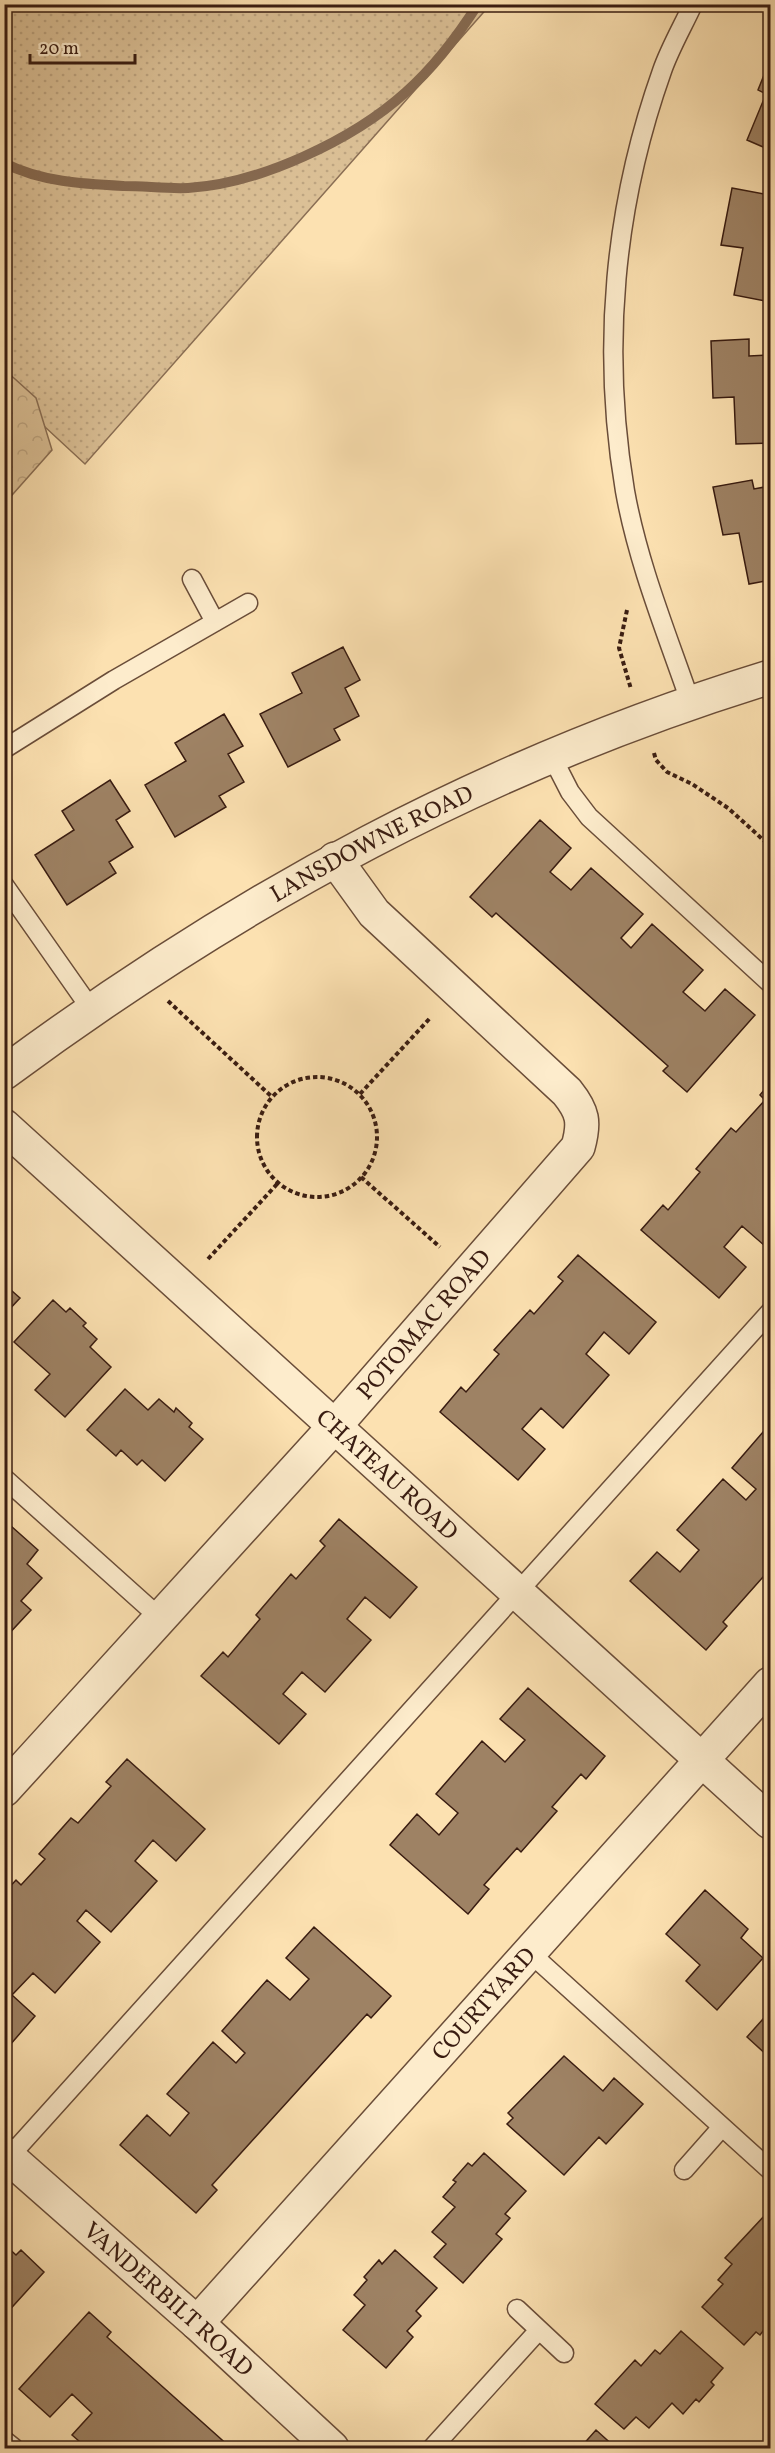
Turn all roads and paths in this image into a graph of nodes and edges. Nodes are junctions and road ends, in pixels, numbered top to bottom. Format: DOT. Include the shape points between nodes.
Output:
graph roads {
  1 [pos="693,4"];
  2 [pos="192,579"];
  3 [pos="248,603"];
  4 [pos="215,622"];
  5 [pos="771,677"];
  6 [pos="691,704"];
  7 [pos="4,749"];
  8 [pos="551,755"];
  9 [pos="336,859"];
  10 [pos="4,885"];
  11 [pos="771,982"];
  12 [pos="168,1001"];
  13 [pos="91,1009"];
  14 [pos="431,1017"];
  15 [pos="4,1073"];
  16 [pos="360,1094"];
  17 [pos="272,1096"];
  18 [pos="4,1126"];
  19 [pos="361,1177"];
  20 [pos="278,1183"];
  21 [pos="440,1247"];
  22 [pos="208,1259"];
  23 [pos="771,1312"];
  24 [pos="334,1426"];
  25 [pos="4,1478"];
  26 [pos="517,1593"];
  27 [pos="159,1617"];
  28 [pos="771,1684"];
  29 [pos="702,1760"];
  30 [pos="4,1790"];
  31 [pos="771,1822"];
  32 [pos="529,1953"];
  33 [pos="722,2127"];
  34 [pos="7,2155"];
  35 [pos="684,2170"];
  36 [pos="771,2170"];
  37 [pos="517,2309"];
  38 [pos="197,2323"];
  39 [pos="539,2330"];
  40 [pos="564,2353"];
  41 [pos="4,2440"];
  42 [pos="14,2448"];
  43 [pos="332,2448"];
  44 [pos="432,2448"];
  1 -- 6 [label="lane" via="660,78 642,131 623,212 613,367 625,493 642,560"];
  2 -- 4 [label="lane"];
  3 -- 4 [label="lane"];
  4 -- 7 [label="lane"];
  5 -- 6 [label="street, LANSDOWNE ROAD"];
  6 -- 8 [label="street, LANSDOWNE ROAD"];
  8 -- 9 [label="street, LANSDOWNE ROAD" via="436,807"];
  8 -- 11 [label="lane" via="570,792 589,817"];
  9 -- 13 [label="street, LANSDOWNE ROAD" via="207,933"];
  9 -- 24 [label="street, POTOMAC ROAD" via="374,913 567,1092 580,1110 584,1127 578,1147 565,1165"];
  10 -- 13 [label="lane"];
  12 -- 17 [label="path"];
  13 -- 15 [label="street, LANSDOWNE ROAD"];
  14 -- 16 [label="path"];
  16 -- 17 [label="path" via="340,1081 315,1076 294,1081"];
  16 -- 19 [label="path" via="373,1114 377,1138 373,1159"];
  17 -- 20 [label="path" via="259,1120 257,1144 264,1167"];
  18 -- 24 [label="street, CHATEAU ROAD"];
  19 -- 20 [label="path" via="342,1191 319,1197 302,1195"];
  19 -- 21 [label="path"];
  20 -- 22 [label="path"];
  23 -- 26 [label="lane"];
  24 -- 26 [label="street, CHATEAU ROAD"];
  24 -- 27 [label="street, POTOMAC ROAD"];
  25 -- 27 [label="lane"];
  26 -- 29 [label="street, CHATEAU ROAD"];
  26 -- 34 [label="lane"];
  27 -- 30 [label="street, POTOMAC ROAD"];
  28 -- 29 [label="street, COURTYARD"];
  29 -- 31 [label="street, CHATEAU ROAD"];
  29 -- 32 [label="street, COURTYARD"];
  32 -- 33 [label="lane"];
  32 -- 38 [label="street, COURTYARD"];
  33 -- 35 [label="lane"];
  33 -- 36 [label="lane"];
  34 -- 38 [label="street, VANDERBILT ROAD"];
  37 -- 39 [label="lane"];
  38 -- 43 [label="street, VANDERBILT ROAD"];
  39 -- 40 [label="lane"];
  39 -- 44 [label="lane"];
  41 -- 42 [label="lane"];
}
